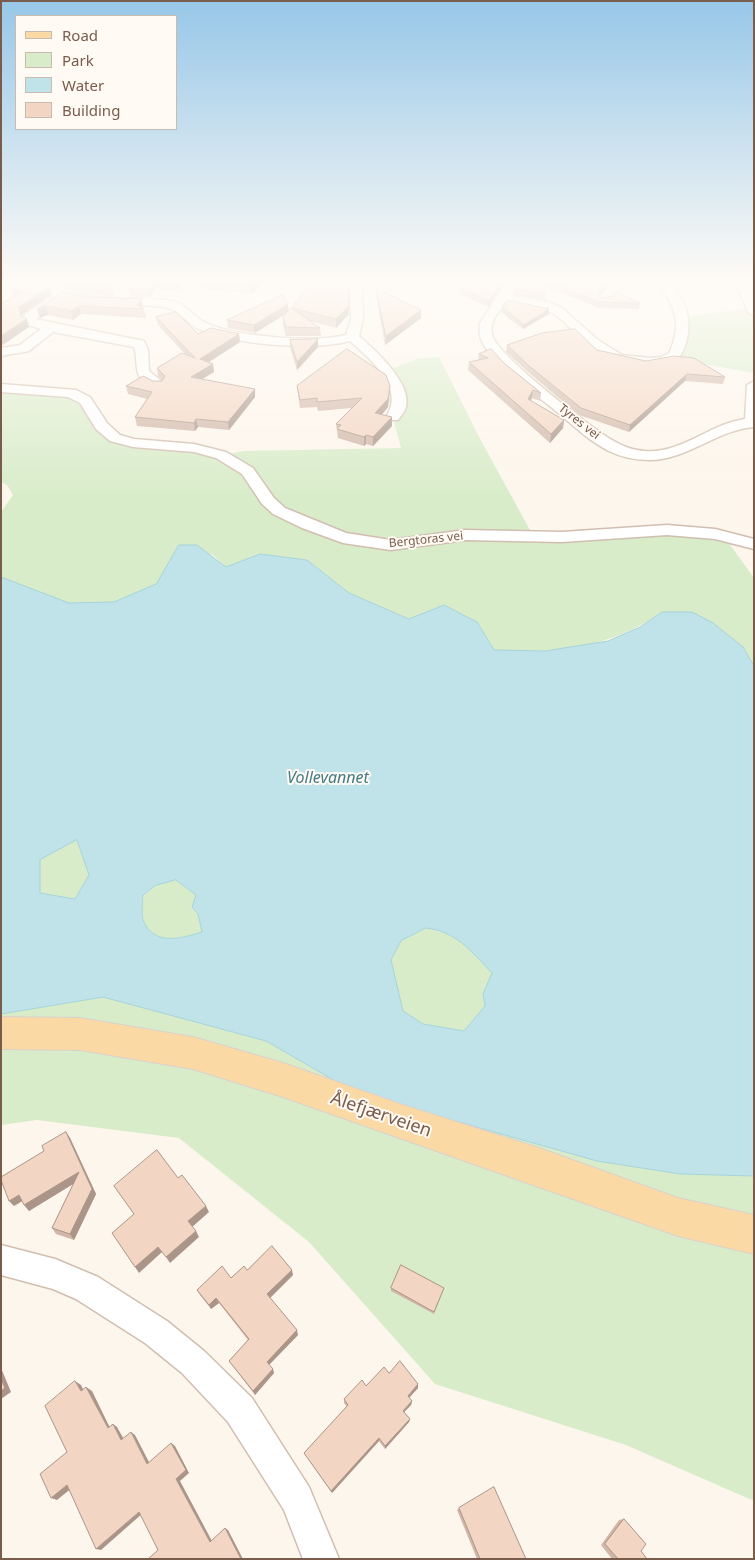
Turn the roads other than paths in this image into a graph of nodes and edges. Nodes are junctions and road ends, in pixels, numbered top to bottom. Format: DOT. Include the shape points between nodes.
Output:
graph roads {
  1 [pos="141,355"];
  2 [pos="371,355"];
  3 [pos="498,355"];
  4 [pos="612,355"];
  5 [pos="674,355"];
  6 [pos="754,377"];
  7 [pos="158,384"];
  8 [pos="754,384"];
  9 [pos="1,388"];
  10 [pos="393,416"];
  11 [pos="754,423"];
  12 [pos="754,544"];
  13 [pos="1,1033"];
  14 [pos="754,1235"];
  15 [pos="1,1260"];
  16 [pos="321,1559"];
  1 -- 7 [label="street" via="142,372"];
  2 -- 10 [label="street" via="402,401"];
  3 -- 11 [label="street, Tyres vei" via="611,446 638,455 663,455 698,446 733,425"];
  4 -- 5 [label="street" via="631,361 657,362"];
  6 -- 8 [label="street"];
  8 -- 11 [label="street" via="751,416"];
  9 -- 12 [label="street, Bergtoras vei" via="71,393 85,400 101,426 115,438 134,443 194,448 222,455 248,471 268,501 279,511 343,538 404,545 466,535 549,537 667,530 716,534"];
  13 -- 14 [label="main road, Ålefjærveien" via="80,1034 193,1053 283,1080 402,1124 539,1167 678,1217"];
  15 -- 16 [label="street" via="55,1274 87,1288 156,1332 194,1362 240,1410 297,1499"];
}
